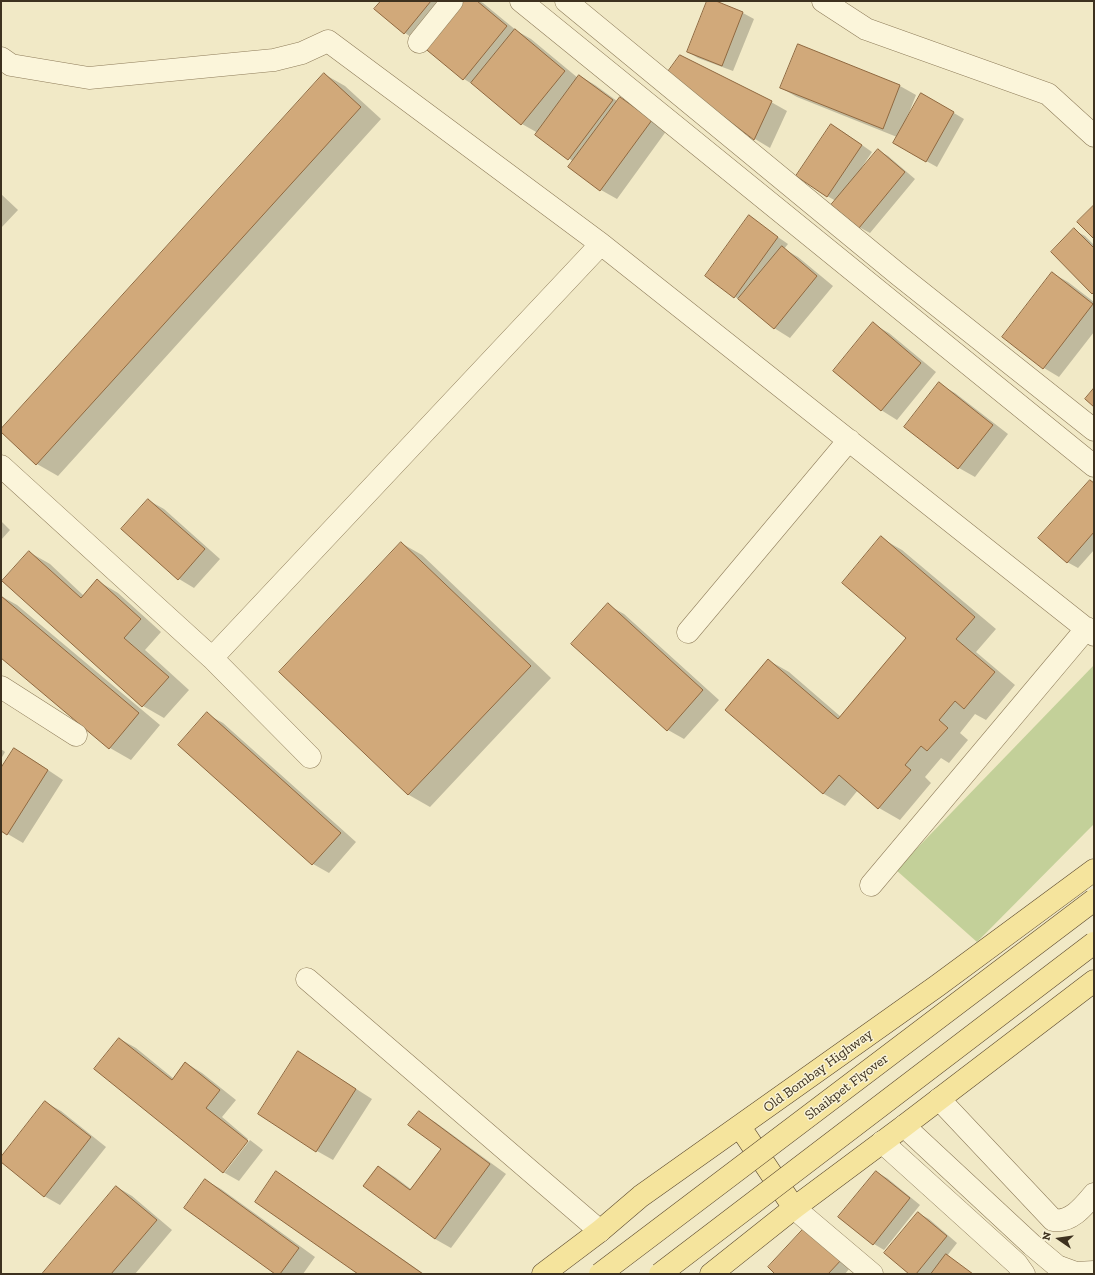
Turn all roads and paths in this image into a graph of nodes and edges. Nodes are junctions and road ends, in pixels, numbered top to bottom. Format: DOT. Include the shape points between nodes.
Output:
graph roads {
  1 [pos="452,1"];
  2 [pos="521,1"];
  3 [pos="566,1"];
  4 [pos="823,1"];
  5 [pos="419,42"];
  6 [pos="1,58"];
  7 [pos="1094,136"];
  8 [pos="601,244"];
  9 [pos="1094,430"];
  10 [pos="849,440"];
  11 [pos="1,466"];
  12 [pos="1094,466"];
  13 [pos="688,632"];
  14 [pos="1090,632"];
  15 [pos="212,658"];
  16 [pos="1,687"];
  17 [pos="76,734"];
  18 [pos="310,757"];
  19 [pos="1094,870"];
  20 [pos="871,885"];
  21 [pos="1094,900"];
  22 [pos="1094,943"];
  23 [pos="307,979"];
  24 [pos="1094,981"];
  25 [pos="939,1100"];
  26 [pos="904,1126"];
  27 [pos="740,1127"];
  28 [pos="882,1142"];
  29 [pos="1094,1194"];
  30 [pos="794,1208"];
  31 [pos="600,1232"];
  32 [pos="1053,1270"];
  33 [pos="1094,1272"];
  34 [pos="543,1274"];
  35 [pos="600,1274"];
  36 [pos="660,1274"];
  37 [pos="711,1274"];
  38 [pos="872,1274"];
  39 [pos="1024,1274"];
  1 -- 5 [label="street"];
  2 -- 12 [label="street"];
  3 -- 9 [label="street" via="893,270"];
  4 -- 7 [label="street" via="866,28 1048,94"];
  6 -- 8 [label="street" via="11,65 89,78 274,60 302,53 328,41"];
  8 -- 10 [label="street"];
  8 -- 15 [label="street"];
  10 -- 13 [label="street"];
  10 -- 14 [label="street"];
  11 -- 15 [label="street"];
  14 -- 20 [label="street"];
  15 -- 18 [label="street"];
  16 -- 17 [label="street"];
  19 -- 27 [label="main road, Old Bombay Highway"];
  21 -- 35 [label="main road, Shaikpet Flyover, bridge"];
  22 -- 36 [label="main road, bridge"];
  23 -- 31 [label="street"];
  24 -- 25 [label="main road"];
  25 -- 26 [label="main road"];
  25 -- 29 [label="street" via="1054,1220 1060,1221 1070,1216 1083,1207"];
  26 -- 28 [label="main road"];
  26 -- 32 [label="street" via="1034,1247"];
  27 -- 30 [label="main road"];
  27 -- 31 [label="main road, Old Bombay Highway" via="641,1196"];
  28 -- 30 [label="main road"];
  28 -- 39 [label="street" via="1017,1264"];
  30 -- 37 [label="main road"];
  30 -- 38 [label="street"];
  31 -- 34 [label="main road, Old Bombay Highway"];
  32 -- 33 [label="street"];
}
